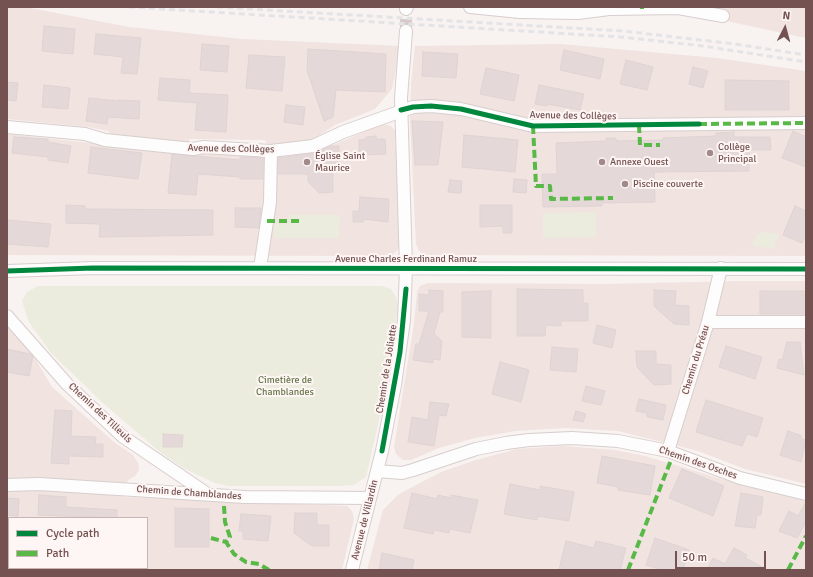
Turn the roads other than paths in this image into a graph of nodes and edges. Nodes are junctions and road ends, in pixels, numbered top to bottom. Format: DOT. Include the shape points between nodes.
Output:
graph roads {
  1 [pos="470,7"];
  2 [pos="723,16"];
  3 [pos="406,31"];
  4 [pos="401,110"];
  5 [pos="806,122"];
  6 [pos="7,127"];
  7 [pos="271,151"];
  8 [pos="260,268"];
  9 [pos="406,268"];
  10 [pos="721,268"];
  11 [pos="806,269"];
  12 [pos="7,271"];
  13 [pos="7,316"];
  14 [pos="708,322"];
  15 [pos="806,322"];
  16 [pos="668,451"];
  17 [pos="377,471"];
  18 [pos="7,485"];
  19 [pos="207,493"];
  20 [pos="806,494"];
  21 [pos="370,498"];
  22 [pos="352,570"];
  1 -- 2 [label="street" via="520,12 578,13 610,9 678,8"];
  3 -- 4 [label="street, Chemin de la Joliette"];
  4 -- 5 [label="street, Avenue des Collèges" via="413,106 461,109 533,126"];
  4 -- 7 [label="street, Avenue des Collèges" via="313,146"];
  4 -- 9 [label="street, Chemin de la Joliette"];
  6 -- 7 [label="street, Avenue des Collèges" via="85,134 105,140 193,149 204,147"];
  7 -- 8 [label="street" via="270,202"];
  8 -- 9 [label="street, Avenue Charles Ferdinand Ramuz"];
  8 -- 12 [label="street, Avenue Charles Ferdinand Ramuz"];
  9 -- 10 [label="street, Avenue Charles Ferdinand Ramuz"];
  9 -- 17 [label="street, Chemin de la Joliette" via="406,301 400,352"];
  10 -- 11 [label="street, Avenue Charles Ferdinand Ramuz"];
  10 -- 14 [label="street, Chemin du Préau"];
  13 -- 19 [label="street, Chemin des Tilleuls" via="67,384 122,436"];
  14 -- 15 [label="street"];
  14 -- 16 [label="street, Chemin du Préau"];
  16 -- 17 [label="street, Chemin des Osches" via="618,441 572,438 529,440 476,449 402,473"];
  16 -- 20 [label="street, Chemin des Osches" via="740,478"];
  17 -- 21 [label="street, Avenue de Villardin"];
  18 -- 19 [label="street, Chemin de Chamblandes" via="39,484"];
  19 -- 21 [label="street, Chemin de Chamblandes" via="245,497"];
  21 -- 22 [label="street, Avenue de Villardin"];
}
